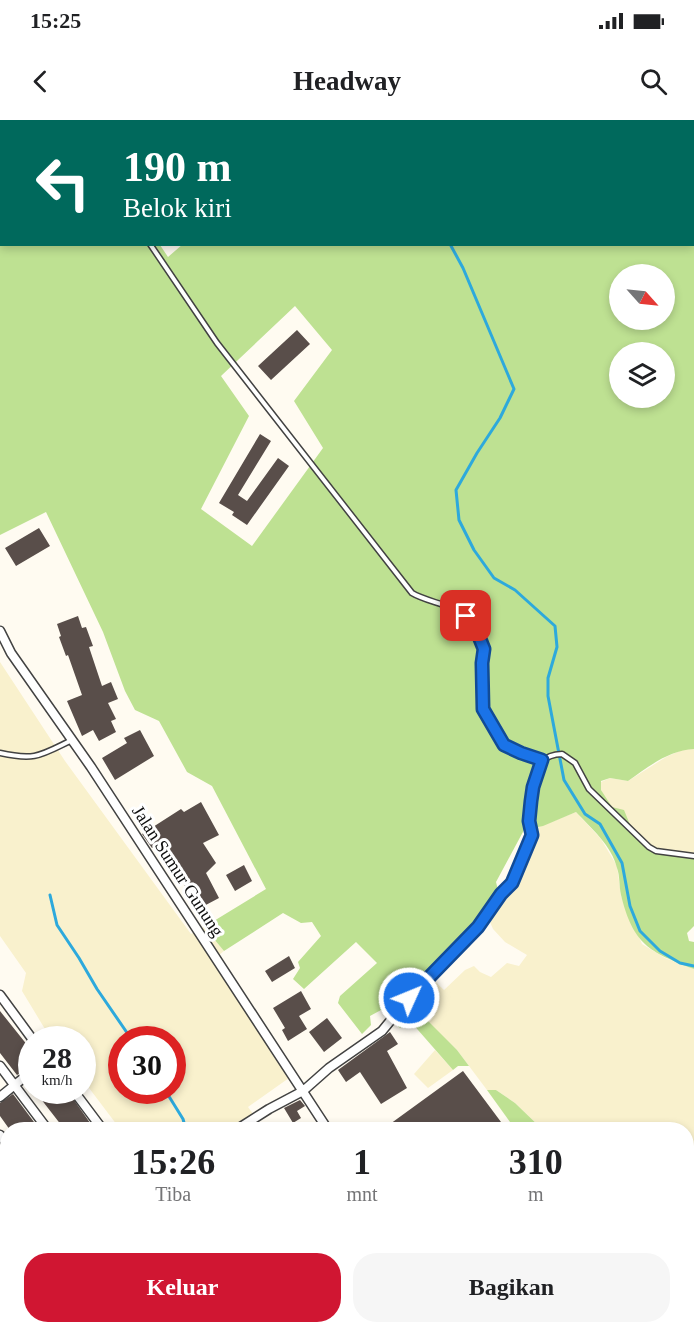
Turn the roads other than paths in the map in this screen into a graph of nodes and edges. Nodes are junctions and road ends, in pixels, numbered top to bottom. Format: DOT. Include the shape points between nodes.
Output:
graph roads {
  1 [pos="151,246"];
  2 [pos="0,631"];
  3 [pos="72,740"];
  4 [pos="0,753"];
  5 [pos="542,760"];
  6 [pos="533,787"];
  7 [pos="694,856"];
  8 [pos="0,995"];
  9 [pos="23,1026"];
  10 [pos="0,1066"];
  11 [pos="18,1082"];
  12 [pos="14,1085"];
  13 [pos="303,1091"];
  14 [pos="0,1097"];
  15 [pos="84,1104"];
  16 [pos="42,1122"];
  17 [pos="97,1122"];
  18 [pos="249,1122"];
  19 [pos="323,1122"];
  1 -- 5 [label="lane" via="217,343 412,593 466,616 484,649 483,709 504,745"];
  2 -- 3 [label="street, Jalan Sumur Gunung"];
  3 -- 4 [label="lane" via="40,755 23,758"];
  3 -- 13 [label="street, Jalan Sumur Gunung"];
  5 -- 6 [label="lane"];
  5 -- 7 [label="lane" via="551,754 562,754 576,763 589,789 649,847"];
  6 -- 13 [label="street" via="529,814 532,835 512,883 478,927 382,1031"];
  8 -- 9 [label="street"];
  10 -- 12 [label="street"];
  11 -- 12 [label="street"];
  12 -- 14 [label="street"];
  12 -- 16 [label="street"];
  13 -- 18 [label="street"];
  13 -- 19 [label="street, Jalan Sumur Gunung"];
  15 -- 17 [label="street"];
}
